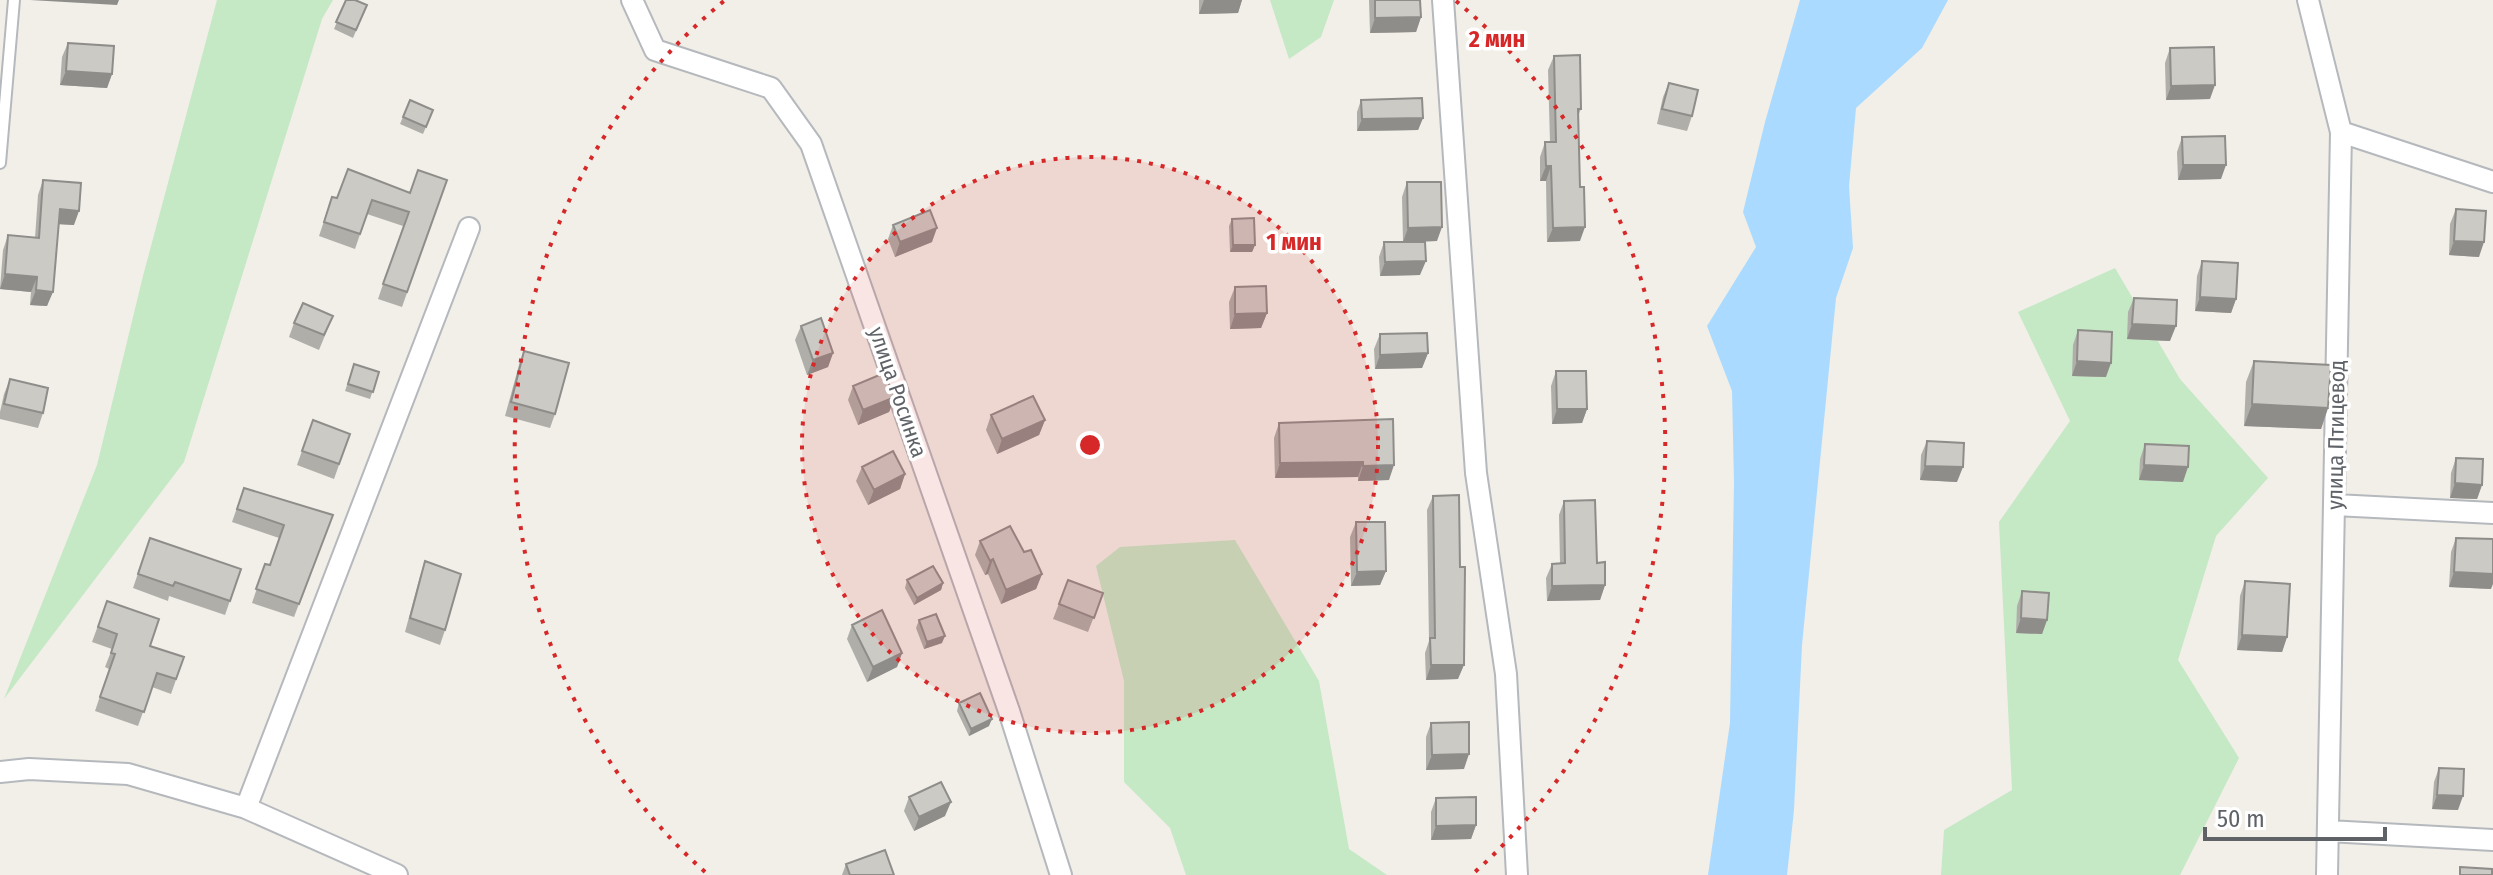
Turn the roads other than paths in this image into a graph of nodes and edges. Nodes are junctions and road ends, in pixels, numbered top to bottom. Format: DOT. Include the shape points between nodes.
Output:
graph roads {
  1 [pos="14,0"];
  2 [pos="632,0"];
  3 [pos="1443,0"];
  4 [pos="2308,0"];
  5 [pos="2341,132"];
  6 [pos="0,163"];
  7 [pos="2493,182"];
  8 [pos="469,228"];
  9 [pos="2335,505"];
  10 [pos="2493,513"];
  11 [pos="0,772"];
  12 [pos="246,808"];
  13 [pos="2328,831"];
  14 [pos="2493,840"];
  15 [pos="397,875"];
  16 [pos="1061,875"];
  17 [pos="1517,875"];
  18 [pos="2327,875"];
  1 -- 6 [label="lane"];
  2 -- 16 [label="street, улица Росинка" via="655,50 771,88 811,144"];
  3 -- 17 [label="street" via="1476,473 1506,674"];
  4 -- 5 [label="street, улица Птицевод"];
  5 -- 7 [label="street"];
  5 -- 9 [label="street, улица Птицевод"];
  8 -- 12 [label="street"];
  9 -- 10 [label="street"];
  9 -- 13 [label="street, улица Птицевод"];
  11 -- 12 [label="street" via="128,774"];
  12 -- 15 [label="street"];
  13 -- 14 [label="street"];
  13 -- 18 [label="street, улица Птицевод"];
}
